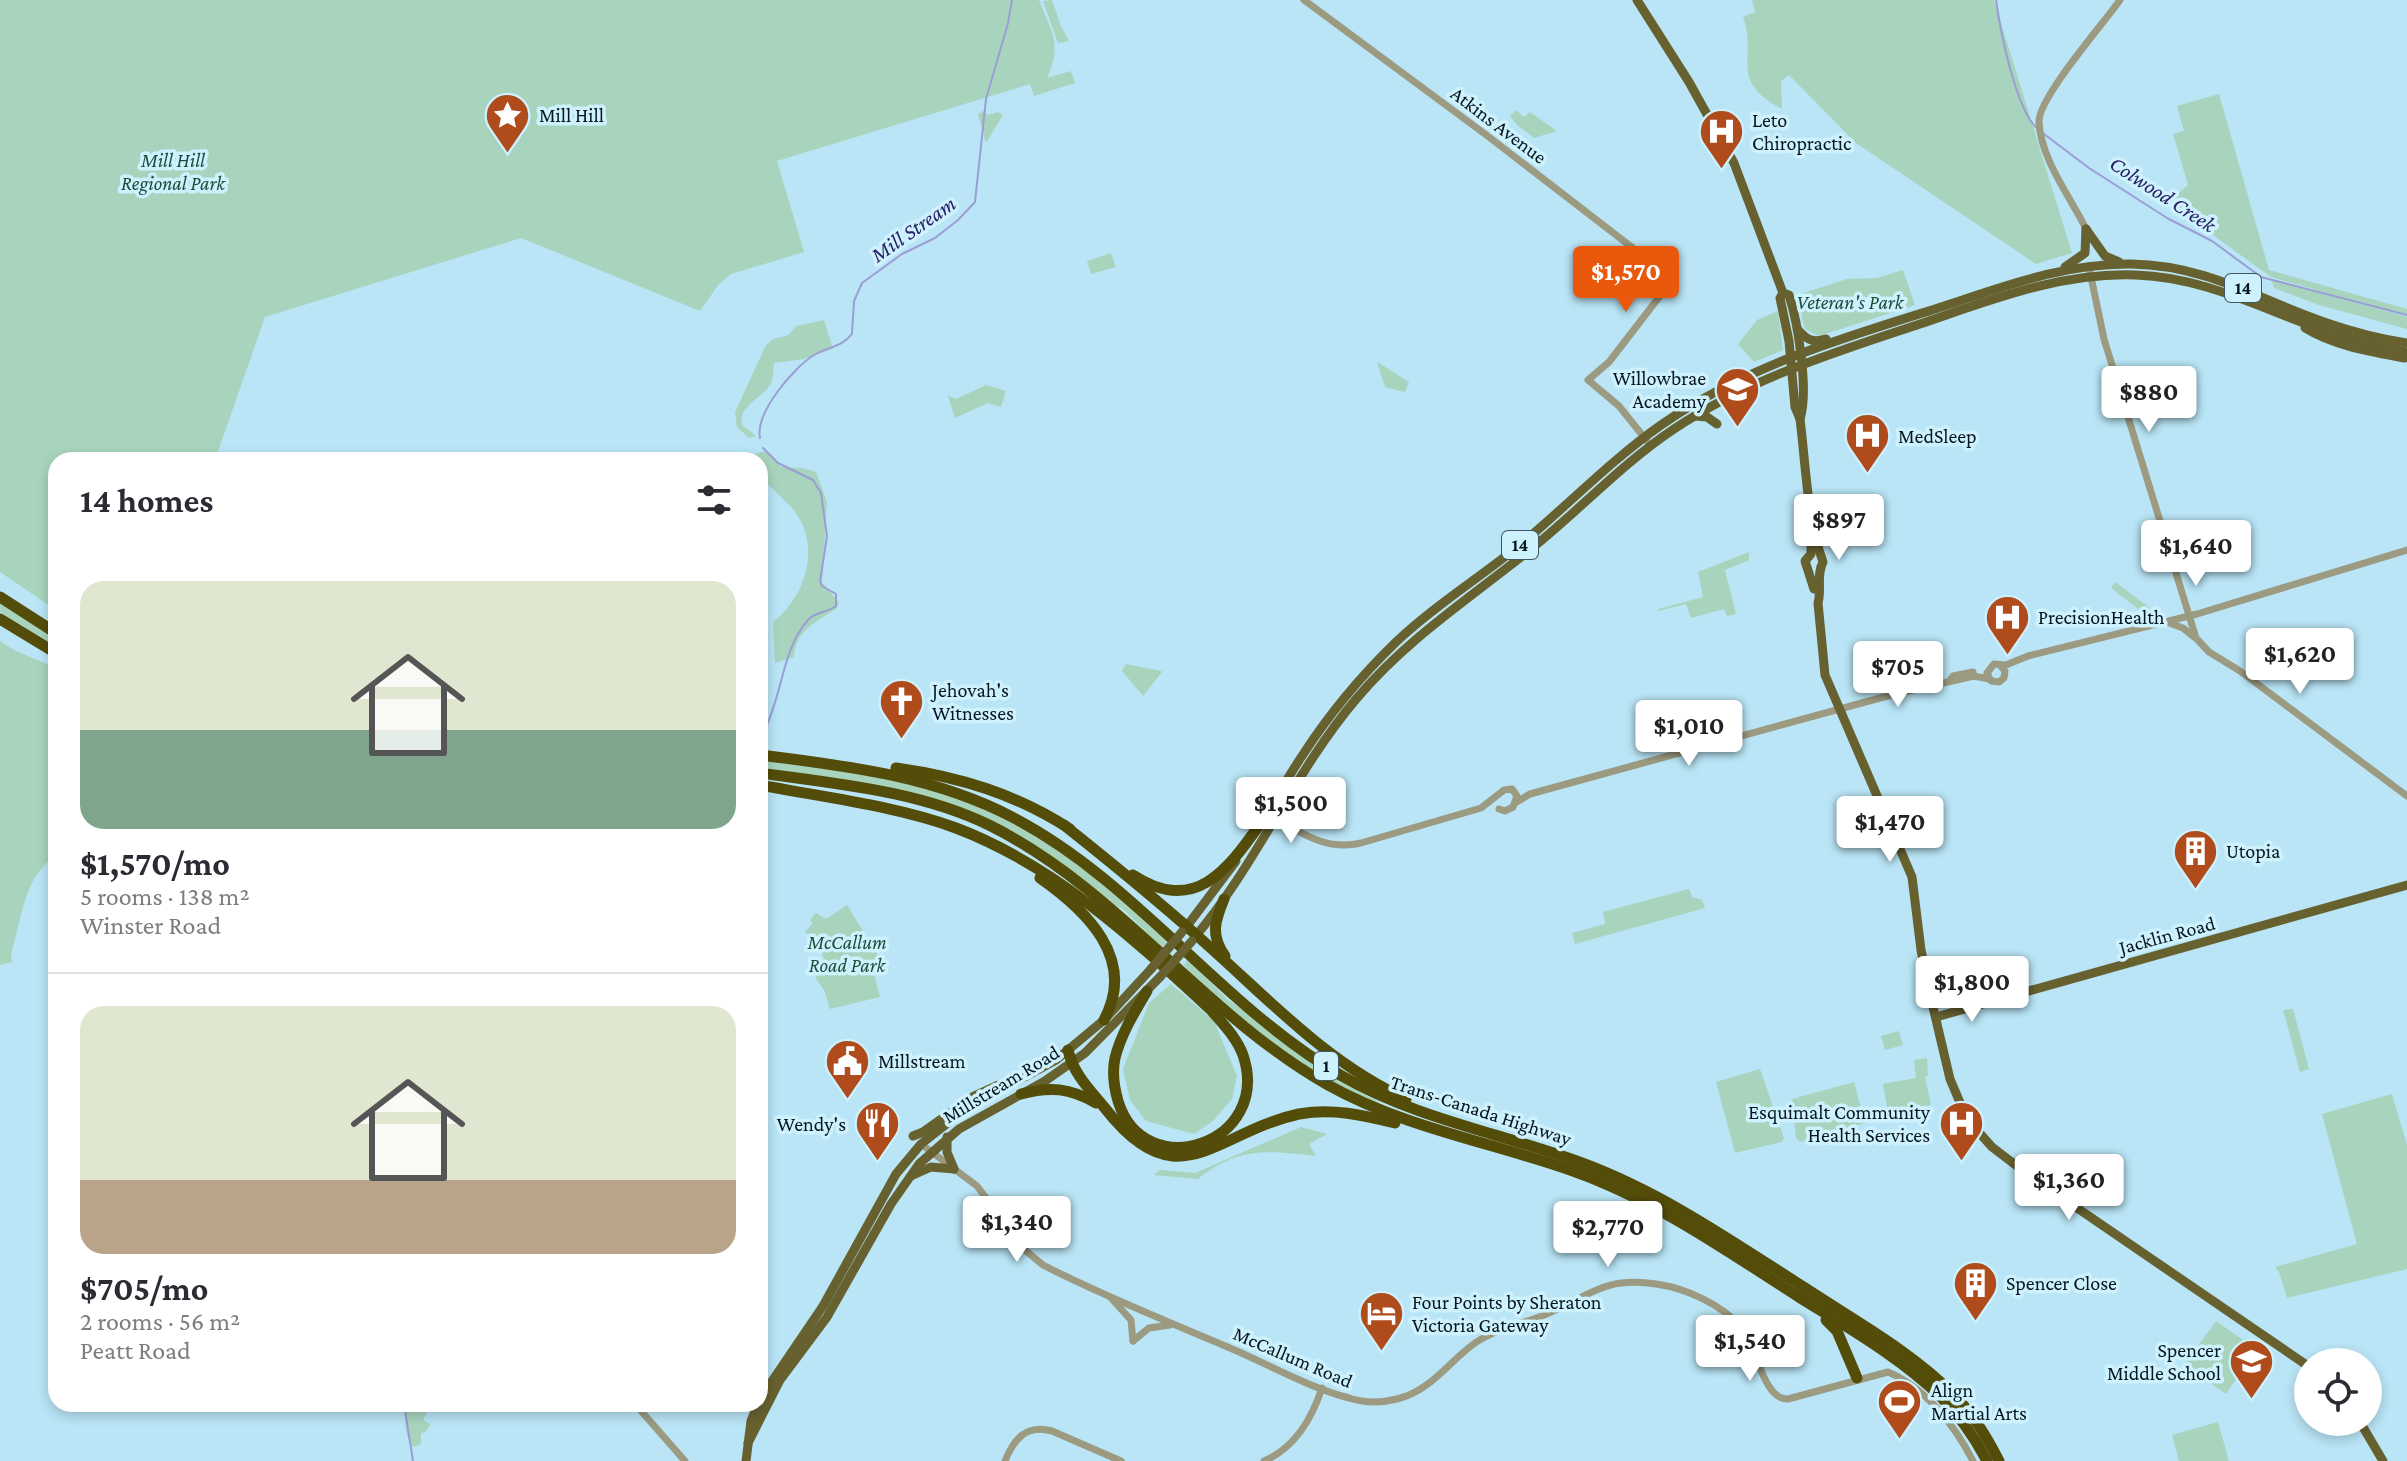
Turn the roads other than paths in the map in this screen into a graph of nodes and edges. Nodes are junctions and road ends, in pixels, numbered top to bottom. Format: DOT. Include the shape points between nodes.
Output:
graph roads {
  1 [pos="1304,0"];
  2 [pos="1637,0"];
  3 [pos="2120,0"];
  4 [pos="2086,229"];
  5 [pos="2130,264"];
  6 [pos="2062,270"];
  7 [pos="2090,271"];
  8 [pos="1783,293"];
  9 [pos="2286,315"];
  10 [pos="1884,325"];
  11 [pos="1798,330"];
  12 [pos="2407,343"];
  13 [pos="2407,352"];
  14 [pos="1795,356"];
  15 [pos="2407,359"];
  16 [pos="1796,367"];
  17 [pos="1601,369"];
  18 [pos="1756,383"];
  19 [pos="1602,392"];
  20 [pos="1793,394"];
  21 [pos="1721,401"];
  22 [pos="1695,416"];
  23 [pos="1800,419"];
  24 [pos="1647,442"];
  25 [pos="2407,550"];
  26 [pos="0,597"];
  27 [pos="2188,615"];
  28 [pos="0,619"];
  29 [pos="2164,621"];
  30 [pos="48,628"];
  31 [pos="2196,638"];
  32 [pos="48,648"];
  33 [pos="2033,657"];
  34 [pos="2000,665"];
  35 [pos="1990,667"];
  36 [pos="2005,674"];
  37 [pos="1989,679"];
  38 [pos="1950,680"];
  39 [pos="1839,710"];
  40 [pos="768,756"];
  41 [pos="835,764"];
  42 [pos="768,774"];
  43 [pos="768,787"];
  44 [pos="1514,791"];
  45 [pos="1530,794"];
  46 [pos="2407,796"];
  47 [pos="1497,797"];
  48 [pos="1515,803"];
  49 [pos="1481,808"];
  50 [pos="1499,809"];
  51 [pos="1275,818"];
  52 [pos="926,820"];
  53 [pos="1260,824"];
  54 [pos="1064,825"];
  55 [pos="2407,885"];
  56 [pos="1224,899"];
  57 [pos="1184,930"];
  58 [pos="1194,939"];
  59 [pos="1237,973"];
  60 [pos="1147,991"];
  61 [pos="1936,1017"];
  62 [pos="1104,1020"];
  63 [pos="1068,1050"];
  64 [pos="1071,1064"];
  65 [pos="1039,1071"];
  66 [pos="1021,1094"];
  67 [pos="1109,1114"];
  68 [pos="913,1136"];
  69 [pos="947,1137"];
  70 [pos="921,1144"];
  71 [pos="1493,1147"];
  72 [pos="930,1151"];
  73 [pos="954,1169"];
  74 [pos="908,1177"];
  75 [pos="1620,1178"];
  76 [pos="1703,1236"];
  77 [pos="1107,1295"];
  78 [pos="1175,1325"];
  79 [pos="2294,1356"];
  80 [pos="1857,1378"];
  81 [pos="768,1388"];
  82 [pos="1322,1388"];
  83 [pos="768,1404"];
  84 [pos="642,1412"];
  85 [pos="755,1412"];
  86 [pos="764,1412"];
  87 [pos="2368,1436"];
  88 [pos="748,1443"];
  89 [pos="685,1461"];
  90 [pos="746,1461"];
  91 [pos="1005,1461"];
  92 [pos="1121,1461"];
  93 [pos="1264,1461"];
  94 [pos="1973,1461"];
  95 [pos="1987,1461"];
  96 [pos="1999,1461"];
  97 [pos="2383,1461"];
  1 -- 17 [label="street, Atkins Avenue" via="1673,279"];
  2 -- 8 [label="main road" via="1734,163"];
  3 -- 4 [label="street" via="2042,107 2039,124 2049,159"];
  4 -- 5 [label="main road" via="2105,256"];
  4 -- 6 [label="main road" via="2085,253"];
  5 -- 7 [label="main road, 14"];
  5 -- 12 [label="main road, 14" via="2209,276 2326,323"];
  6 -- 7 [label="main road, 14"];
  6 -- 10 [label="main road, 14"];
  7 -- 9 [label="main road, 14" via="2191,282"];
  7 -- 16 [label="main road, 14"];
  7 -- 27 [label="street" via="2104,339"];
  8 -- 11 [label="main road" via="1789,295"];
  8 -- 14 [label="main road"];
  9 -- 13 [label="main road, 14"];
  9 -- 15 [label="main road" via="2314,334"];
  10 -- 11 [label="main road" via="1816,342"];
  10 -- 14 [label="main road, 14"];
  11 -- 14 [label="main road"];
  14 -- 16 [label="main road"];
  14 -- 24 [label="main road, 14" via="1728,385"];
  16 -- 18 [label="main road, 14"];
  16 -- 20 [label="main road"];
  16 -- 23 [label="main road" via="1804,407"];
  17 -- 19 [label="street"];
  17 -- 19 [label="street" via="1588,380"];
  18 -- 20 [label="main road" via="1777,381"];
  18 -- 21 [label="main road, 14"];
  19 -- 24 [label="street"];
  20 -- 23 [label="main road"];
  21 -- 22 [label="main road, 14"];
  21 -- 22 [label="main road" via="1717,424"];
  22 -- 24 [label="main road, 14"];
  23 -- 39 [label="main road" via="1815,554 1805,561 1814,569 1820,595 1823,669"];
  24 -- 51 [label="main road, 14" via="1527,552 1388,663 1324,740"];
  24 -- 53 [label="main road, 14" via="1596,476 1374,665 1320,729"];
  25 -- 27 [label="street"];
  26 -- 30 [label="highway"];
  27 -- 29 [label="street"];
  27 -- 31 [label="street"];
  28 -- 32 [label="highway"];
  29 -- 31 [label="street"];
  29 -- 33 [label="street"];
  31 -- 46 [label="street"];
  33 -- 34 [label="street"];
  33 -- 36 [label="street"];
  34 -- 35 [label="street"];
  34 -- 36 [label="street"];
  35 -- 37 [label="street"];
  35 -- 38 [label="street"];
  36 -- 37 [label="street" via="2000,681"];
  37 -- 38 [label="street"];
  38 -- 39 [label="street"];
  39 -- 45 [label="street"];
  39 -- 61 [label="main road" via="1912,877"];
  40 -- 41 [label="highway, Trans-Canada Highway / 1"];
  41 -- 54 [label="highway" via="955,778 1007,795"];
  41 -- 75 [label="highway, Trans-Canada Highway / 1" via="927,782 1038,832 1104,880 1288,1040 1367,1090"];
  42 -- 71 [label="highway, Trans-Canada Highway / 1" via="887,792 952,809 992,827 1066,872 1306,1072 1385,1113"];
  43 -- 52 [label="highway"];
  44 -- 45 [label="street"];
  44 -- 47 [label="street" via="1504,790"];
  44 -- 48 [label="street"];
  45 -- 48 [label="street"];
  47 -- 49 [label="street"];
  47 -- 50 [label="street"];
  48 -- 50 [label="street" via="1508,810"];
  49 -- 50 [label="street"];
  49 -- 51 [label="street" via="1340,846 1319,842"];
  51 -- 56 [label="main road, 14"];
  52 -- 60 [label="highway" via="998,847 1057,881 1140,947 1228,1029 1242,1053 1247,1090 1234,1121 1204,1144 1168,1147 1148,1140 1121,1112 1114,1087 1115,1060"];
  52 -- 62 [label="highway" via="1020,864 1086,915 1102,936 1113,969 1114,996"];
  53 -- 54 [label="highway" via="1225,871 1201,886 1175,891 1148,884"];
  53 -- 57 [label="main road, 14"];
  54 -- 57 [label="highway"];
  55 -- 61 [label="main road, Jacklin Road"];
  56 -- 58 [label="main road, 14"];
  56 -- 59 [label="highway" via="1214,930 1217,945"];
  57 -- 58 [label="highway"];
  57 -- 62 [label="main road, Millstream Road, bridge"];
  58 -- 59 [label="highway"];
  58 -- 60 [label="main road, Millstream Road, bridge"];
  59 -- 75 [label="highway" via="1316,1044 1395,1094 1441,1115 1564,1152"];
  60 -- 64 [label="main road, Millstream Road"];
  61 -- 79 [label="main road" via="1960,1109 1984,1140"];
  62 -- 63 [label="main road, Millstream Road"];
  63 -- 64 [label="highway"];
  63 -- 65 [label="main road, Millstream Road"];
  64 -- 66 [label="main road, Millstream Road"];
  64 -- 67 [label="highway"];
  65 -- 68 [label="main road" via="974,1096"];
  65 -- 70 [label="main road, Millstream Road" via="967,1108"];
  66 -- 67 [label="highway" via="1064,1089"];
  66 -- 69 [label="main road, Millstream Road"];
  67 -- 71 [label="highway" via="1152,1151 1184,1157 1299,1114 1323,1112 1366,1116"];
  69 -- 72 [label="main road, Millstream Road"];
  69 -- 73 [label="main road"];
  70 -- 72 [label="street, McCallum Road"];
  70 -- 81 [label="main road, Millstream Road" via="896,1174 823,1306"];
  71 -- 76 [label="highway, Trans-Canada Highway / 1" via="1596,1180"];
  72 -- 73 [label="street, McCallum Road"];
  72 -- 74 [label="main road, Millstream Road"];
  73 -- 74 [label="main road" via="931,1167"];
  73 -- 77 [label="street, McCallum Road" via="985,1195 1035,1259"];
  74 -- 83 [label="main road, Millstream Road" via="827,1317"];
  75 -- 96 [label="highway, Trans-Canada Highway / 1" via="1698,1220 1917,1363 1967,1410"];
  76 -- 80 [label="highway" via="1827,1321 1841,1338"];
  76 -- 95 [label="highway, Trans-Canada Highway / 1" via="1925,1383 1961,1419"];
  77 -- 78 [label="street, McCallum Road"];
  77 -- 78 [label="street" via="1131,1320 1133,1341 1149,1328"];
  78 -- 82 [label="street, McCallum Road"];
  80 -- 82 [label="street, McCallum Road" via="1782,1399 1768,1386 1739,1325 1683,1290 1632,1282 1603,1286 1484,1338 1420,1390 1400,1398 1363,1401"];
  80 -- 94 [label="street, McCallum Road" via="1888,1372 1908,1382 1940,1412"];
  82 -- 93 [label="street" via="1298,1435"];
  84 -- 89 [label="street"];
  85 -- 88 [label="main road, Millstream Road"];
  86 -- 88 [label="main road, Millstream Road"];
  87 -- 97 [label="main road"];
  88 -- 90 [label="main road, Millstream Road"];
  91 -- 92 [label="street" via="1017,1438 1040,1429"];
}
